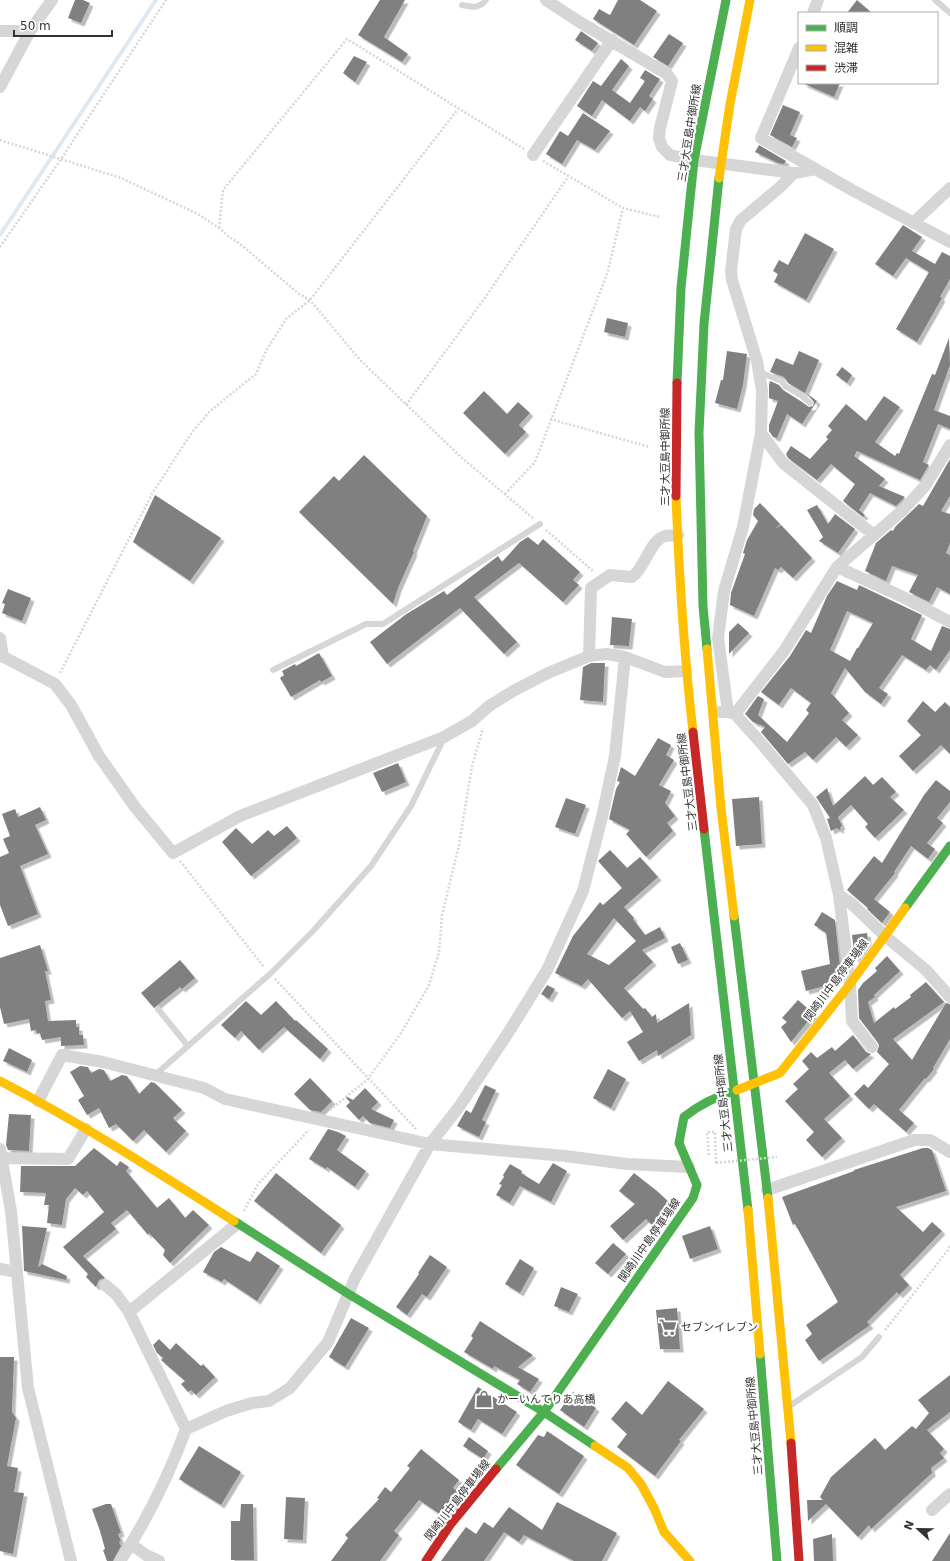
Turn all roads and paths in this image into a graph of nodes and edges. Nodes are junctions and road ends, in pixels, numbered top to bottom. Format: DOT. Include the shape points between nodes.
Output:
graph roads {
  1 [pos="52,0"];
  2 [pos="166,0"];
  3 [pos="486,0"];
  4 [pos="546,0"];
  5 [pos="726,0"];
  6 [pos="750,0"];
  7 [pos="818,0"];
  8 [pos="935,0"];
  9 [pos="462,5"];
  10 [pos="813,12"];
  11 [pos="950,13"];
  12 [pos="0,31"];
  13 [pos="30,31"];
  14 [pos="612,40"];
  15 [pos="798,50"];
  16 [pos="0,87"];
  17 [pos="458,109"];
  18 [pos="0,140"];
  19 [pos="533,155"];
  20 [pos="61,159"];
  21 [pos="694,160"];
  22 [pos="720,164"];
  23 [pos="816,169"];
  24 [pos="794,173"];
  25 [pos="568,177"];
  26 [pos="950,188"];
  27 [pos="623,208"];
  28 [pos="660,217"];
  29 [pos="913,223"];
  30 [pos="219,228"];
  31 [pos="950,242"];
  32 [pos="0,247"];
  33 [pos="310,300"];
  34 [pos="759,372"];
  35 [pos="810,403"];
  36 [pos="406,404"];
  37 [pos="550,420"];
  38 [pos="761,433"];
  39 [pos="950,445"];
  40 [pos="650,447"];
  41 [pos="505,494"];
  42 [pos="540,524"];
  43 [pos="678,535"];
  44 [pos="874,535"];
  45 [pos="837,567"];
  46 [pos="603,580"];
  47 [pos="950,622"];
  48 [pos="0,638"];
  49 [pos="1,656"];
  50 [pos="589,656"];
  51 [pos="625,657"];
  52 [pos="273,670"];
  53 [pos="686,671"];
  54 [pos="54,684"];
  55 [pos="490,706"];
  56 [pos="714,713"];
  57 [pos="731,713"];
  58 [pos="444,737"];
  59 [pos="950,846"];
  60 [pos="174,853"];
  61 [pos="839,895"];
  62 [pos="885,936"];
  63 [pos="270,974"];
  64 [pos="850,984"];
  65 [pos="950,997"];
  66 [pos="158,1009"];
  67 [pos="188,1046"];
  68 [pos="872,1047"];
  69 [pos="155,1075"];
  70 [pos="368,1079"];
  71 [pos="0,1081"];
  72 [pos="754,1084"];
  73 [pos="734,1092"];
  74 [pos="38,1101"];
  75 [pos="318,1120"];
  76 [pos="86,1129"];
  77 [pos="430,1144"];
  78 [pos="950,1152"];
  79 [pos="1,1154"];
  80 [pos="709,1155"];
  81 [pos="778,1157"];
  82 [pos="689,1167"];
  83 [pos="767,1190"];
  84 [pos="237,1224"];
  85 [pos="950,1245"];
  86 [pos="0,1269"];
  87 [pos="17,1272"];
  88 [pos="105,1285"];
  89 [pos="347,1293"];
  90 [pos="129,1312"];
  91 [pos="879,1337"];
  92 [pos="788,1407"];
  93 [pos="544,1412"];
  94 [pos="186,1429"];
  95 [pos="950,1494"];
  96 [pos="932,1510"];
  97 [pos="131,1544"];
  98 [pos="71,1561"];
  99 [pos="120,1561"];
  100 [pos="159,1561"];
  101 [pos="426,1561"];
  102 [pos="690,1561"];
  103 [pos="777,1561"];
  104 [pos="799,1561"];
  1 -- 13 [label="street"];
  2 -- 20 [label="path"];
  3 -- 9 [label="lane" via="476,8"];
  4 -- 14 [label="street"];
  5 -- 21 [label="main road, 三才大豆島中御所線"];
  6 -- 22 [label="main road"];
  7 -- 10 [label="street"];
  8 -- 11 [label="lane"];
  12 -- 13 [label="street"];
  13 -- 16 [label="street"];
  14 -- 19 [label="street"];
  14 -- 21 [label="street" via="667,74 672,81 659,138 662,147 670,155"];
  15 -- 23 [label="street" via="760,138"];
  17 -- 19 [label="path"];
  17 -- 30 [label="path" via="347,40 223,190"];
  17 -- 33 [label="path"];
  18 -- 20 [label="path"];
  19 -- 25 [label="path"];
  20 -- 30 [label="path" via="121,178 198,214"];
  20 -- 32 [label="path"];
  21 -- 22 [label="street"];
  21 -- 43 [label="main road, 三才大豆島中御所線" via="676,370"];
  22 -- 24 [label="street"];
  22 -- 56 [label="main road" via="704,324 699,432 703,606"];
  23 -- 24 [label="street"];
  23 -- 29 [label="street"];
  24 -- 34 [label="street" via="741,220 736,229 732,280"];
  25 -- 27 [label="path"];
  25 -- 36 [label="path" via="484,299"];
  26 -- 29 [label="street"];
  27 -- 28 [label="path"];
  27 -- 37 [label="path" via="608,271 564,390"];
  29 -- 31 [label="street"];
  30 -- 33 [label="path"];
  33 -- 36 [label="path" via="360,360"];
  33 -- 54 [label="path" via="286,319 266,351 256,374 210,411 179,452 152,494"];
  34 -- 35 [label="lane" via="782,381 785,386"];
  34 -- 38 [label="street" via="762,390"];
  36 -- 41 [label="path"];
  37 -- 40 [label="path"];
  37 -- 41 [label="path" via="535,462"];
  38 -- 44 [label="street" via="783,463"];
  38 -- 57 [label="street" via="743,527 724,592 718,638"];
  39 -- 44 [label="street" via="925,486 903,510"];
  41 -- 42 [label="path"];
  42 -- 46 [label="path"];
  42 -- 52 [label="lane" via="383,624 366,624"];
  43 -- 46 [label="street" via="665,536 657,540 638,573 632,578 610,575"];
  43 -- 53 [label="main road, 三才大豆島中御所線"];
  44 -- 45 [label="street"];
  45 -- 47 [label="street"];
  45 -- 57 [label="street" via="784,651"];
  46 -- 50 [label="street" via="591,588"];
  48 -- 49 [label="street"];
  49 -- 54 [label="street"];
  50 -- 51 [label="street" via="606,654"];
  50 -- 55 [label="street" via="548,673"];
  51 -- 53 [label="street" via="665,672"];
  51 -- 77 [label="street" via="615,756 583,891 547,970 459,1107"];
  53 -- 73 [label="main road, 三才大豆島中御所線"];
  54 -- 60 [label="street" via="71,705 99,756 135,807"];
  55 -- 58 [label="street" via="472,721"];
  55 -- 70 [label="path" via="472,766 459,845 442,915 439,952 429,985 402,1033"];
  56 -- 57 [label="street"];
  56 -- 72 [label="main road" via="721,808"];
  57 -- 61 [label="street" via="813,805 826,838"];
  58 -- 60 [label="street" via="240,816"];
  58 -- 63 [label="lane" via="411,806 371,866 314,930"];
  59 -- 62 [label="main road, 関崎川中島停車場線"];
  60 -- 63 [label="path"];
  61 -- 62 [label="street"];
  61 -- 64 [label="street"];
  62 -- 64 [label="main road, 関崎川中島停車場線"];
  62 -- 65 [label="street" via="926,970"];
  63 -- 67 [label="lane"];
  63 -- 70 [label="path"];
  64 -- 68 [label="street" via="852,1021"];
  64 -- 72 [label="main road, 関崎川中島停車場線" via="780,1073"];
  66 -- 67 [label="lane"];
  67 -- 69 [label="lane"];
  69 -- 74 [label="street" via="62,1055"];
  69 -- 75 [label="street" via="204,1088 225,1099"];
  70 -- 75 [label="path"];
  70 -- 77 [label="path"];
  71 -- 74 [label="main road"];
  72 -- 73 [label="main road, 関崎川中島停車場線"];
  72 -- 83 [label="main road"];
  73 -- 82 [label="main road, 関崎川中島停車場線" via="718,1096 684,1117 679,1143"];
  73 -- 103 [label="main road, 三才大豆島中御所線" via="751,1239"];
  74 -- 76 [label="main road"];
  75 -- 77 [label="street"];
  75 -- 84 [label="path" via="258,1184"];
  76 -- 79 [label="street" via="68,1159"];
  76 -- 84 [label="main road"];
  77 -- 82 [label="street" via="627,1164"];
  77 -- 89 [label="street"];
  78 -- 83 [label="street" via="930,1140 914,1140"];
  79 -- 87 [label="street" via="11,1211"];
  80 -- 81 [label="path, bridge" via="707,1132 716,1132 716,1163"];
  82 -- 93 [label="main road, 関崎川中島停車場線" via="697,1185 694,1198"];
  83 -- 92 [label="main road"];
  84 -- 89 [label="main road"];
  84 -- 90 [label="street"];
  85 -- 91 [label="path"];
  86 -- 87 [label="street"];
  87 -- 98 [label="street" via="28,1388"];
  88 -- 90 [label="street" via="116,1294"];
  89 -- 93 [label="main road"];
  89 -- 94 [label="street" via="328,1342 290,1388 269,1401 226,1410"];
  90 -- 94 [label="street"];
  91 -- 92 [label="lane" via="862,1357"];
  92 -- 104 [label="main road"];
  93 -- 101 [label="main road, 関崎川中島停車場線" via="450,1525"];
  93 -- 102 [label="main road" via="628,1468 641,1484 664,1532"];
  94 -- 97 [label="street" via="176,1457"];
  95 -- 96 [label="street"];
  97 -- 99 [label="street"];
  97 -- 100 [label="street"];
}
